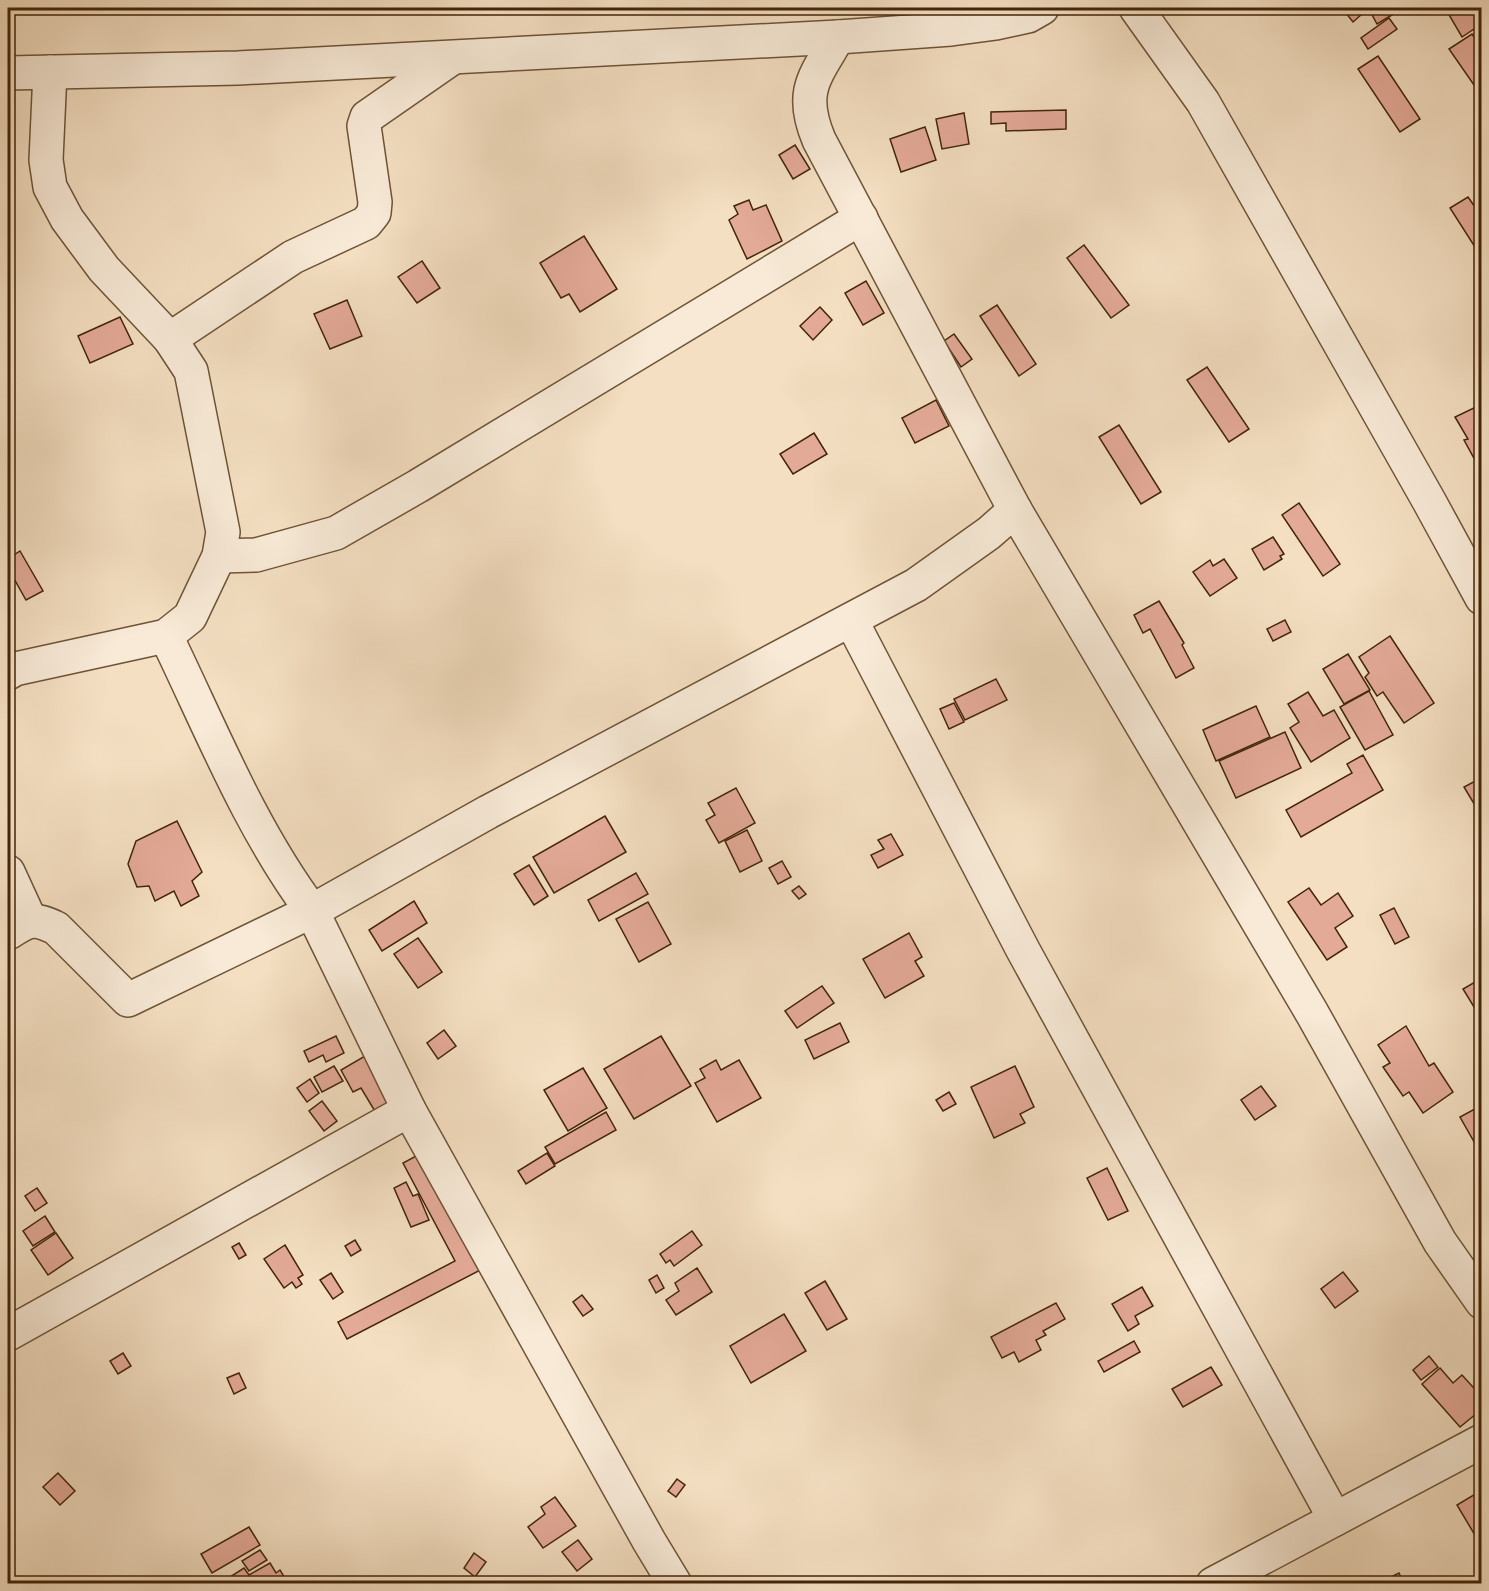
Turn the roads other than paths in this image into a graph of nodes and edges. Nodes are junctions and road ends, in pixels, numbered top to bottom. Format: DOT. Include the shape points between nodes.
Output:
graph roads {
  1 [pos="1042,8"];
  2 [pos="1136,8"];
  3 [pos="838,37"];
  4 [pos="780,40"];
  5 [pos="454,57"];
  6 [pos="50,72"];
  7 [pos="8,73"];
  8 [pos="809,98"];
  9 [pos="861,218"];
  10 [pos="170,339"];
  11 [pos="1015,510"];
  12 [pos="219,556"];
  13 [pos="1482,598"];
  14 [pos="851,620"];
  15 [pos="166,636"];
  16 [pos="8,673"];
  17 [pos="8,872"];
  18 [pos="312,911"];
  19 [pos="19,926"];
  20 [pos="409,1110"];
  21 [pos="1482,1302"];
  22 [pos="8,1334"];
  23 [pos="1482,1441"];
  24 [pos="1335,1519"];
  25 [pos="675,1584"];
  26 [pos="1213,1584"];
  1 -- 3 [label="street" via="1028,16 996,23"];
  2 -- 13 [label="street" via="1203,102"];
  3 -- 4 [label="street"];
  3 -- 8 [label="street" via="813,80"];
  4 -- 5 [label="street"];
  4 -- 8 [label="street"];
  5 -- 6 [label="street"];
  5 -- 10 [label="street" via="368,117 364,126 375,202 374,213 366,223 292,257"];
  6 -- 7 [label="street"];
  6 -- 10 [label="street" via="46,160 50,187 67,219 104,269"];
  8 -- 9 [label="street" via="816,133"];
  9 -- 11 [label="street"];
  9 -- 12 [label="street" via="336,533 256,555"];
  10 -- 12 [label="street" via="191,371 223,532"];
  11 -- 14 [label="street" via="916,585"];
  11 -- 21 [label="street" via="1312,1013 1440,1242"];
  12 -- 15 [label="street" via="190,617"];
  14 -- 18 [label="street" via="488,812"];
  14 -- 24 [label="street" via="1023,950"];
  15 -- 16 [label="street"];
  15 -- 18 [label="street" via="242,795 288,878"];
  17 -- 19 [label="street"];
  18 -- 19 [label="street" via="128,1000 56,928"];
  18 -- 20 [label="street"];
  20 -- 22 [label="street"];
  20 -- 25 [label="street"];
  23 -- 24 [label="street"];
  24 -- 26 [label="street"];
}
